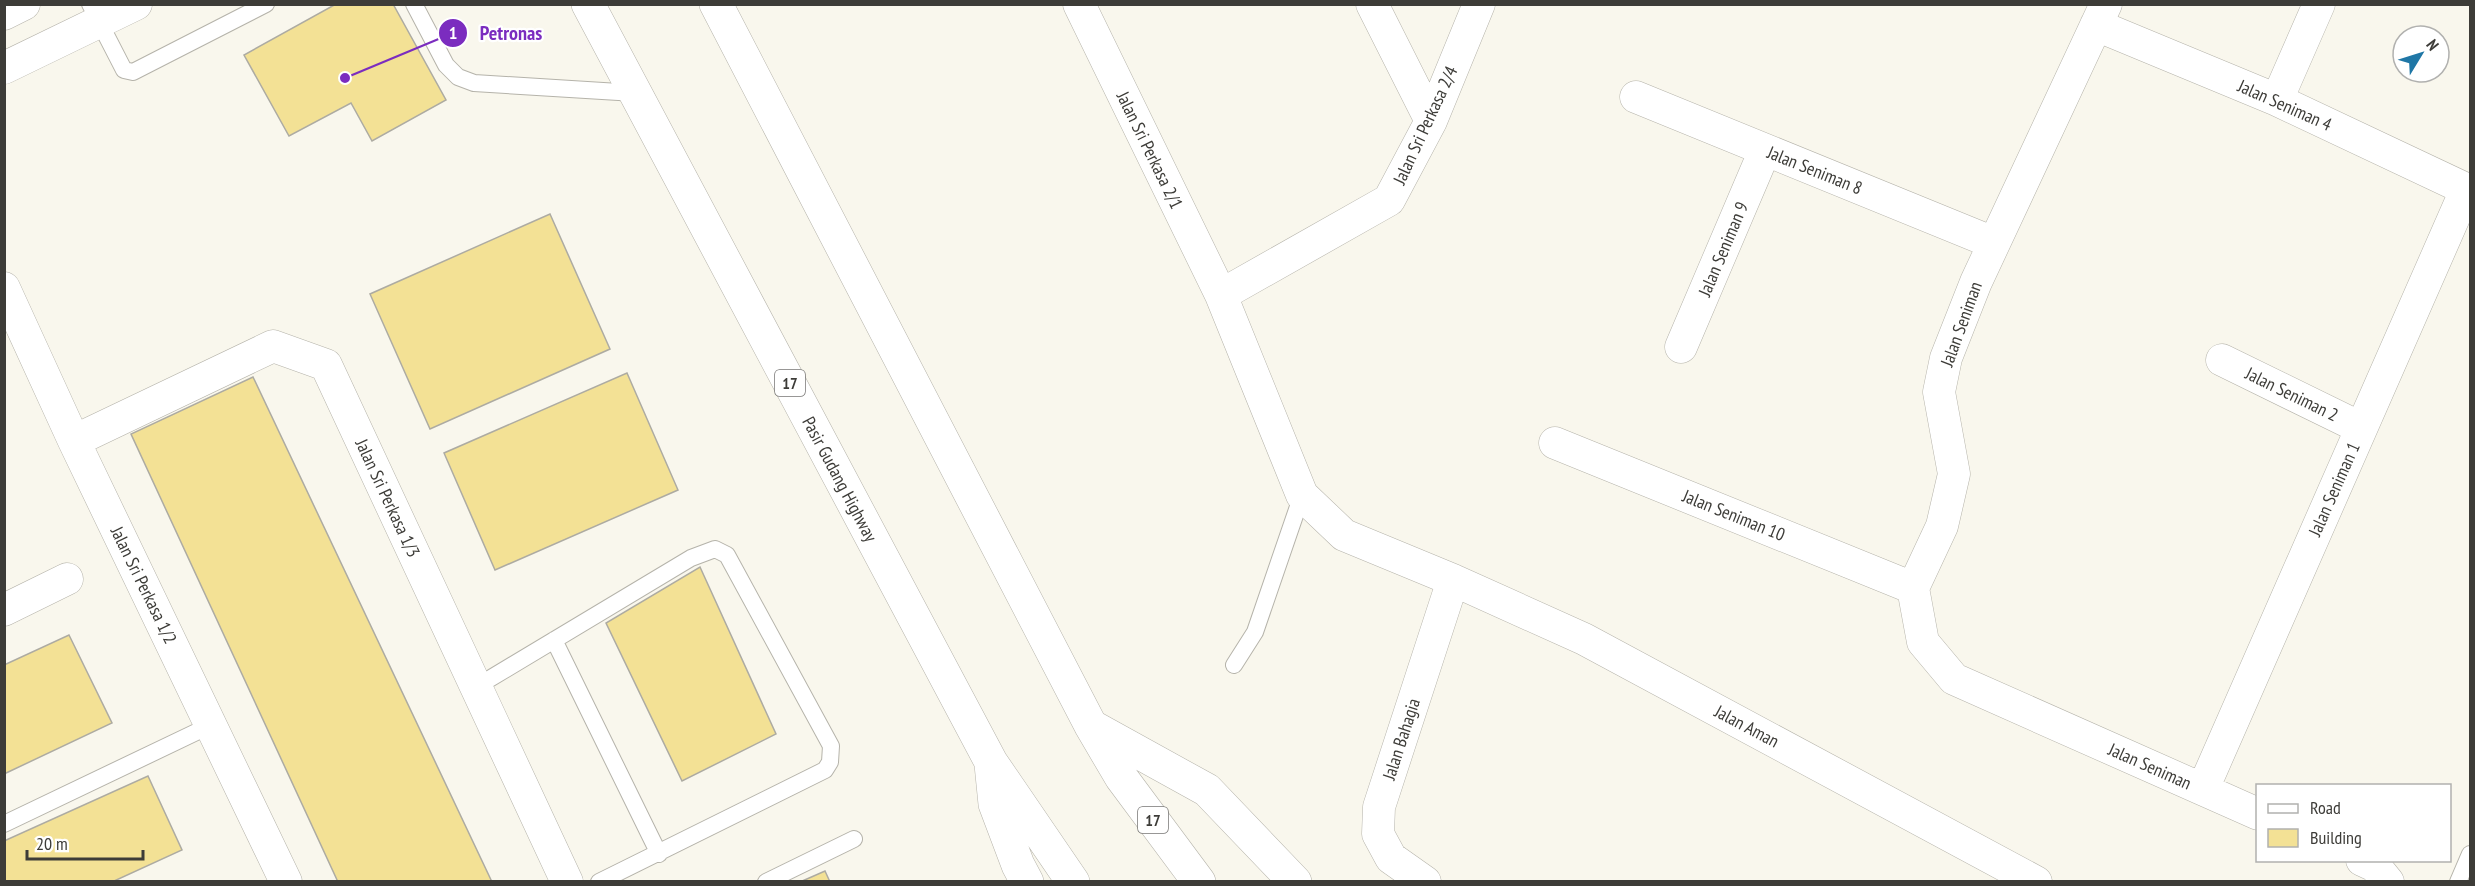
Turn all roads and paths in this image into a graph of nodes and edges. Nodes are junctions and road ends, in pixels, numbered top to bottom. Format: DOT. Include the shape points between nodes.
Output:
graph roads {
  1 [pos="24,4"];
  2 [pos="136,4"];
  3 [pos="266,4"];
  4 [pos="414,4"];
  5 [pos="588,4"];
  6 [pos="716,4"];
  7 [pos="1079,4"];
  8 [pos="1372,4"];
  9 [pos="1479,4"];
  10 [pos="2319,4"];
  11 [pos="4,14"];
  12 [pos="94,14"];
  13 [pos="2101,15"];
  14 [pos="4,68"];
  15 [pos="636,93"];
  16 [pos="1636,97"];
  17 [pos="2277,100"];
  18 [pos="1431,121"];
  19 [pos="1765,150"];
  20 [pos="2468,190"];
  21 [pos="1994,243"];
  22 [pos="4,288"];
  23 [pos="1221,295"];
  24 [pos="1681,347"];
  25 [pos="2222,360"];
  26 [pos="2361,428"];
  27 [pos="74,441"];
  28 [pos="1555,443"];
  29 [pos="1302,495"];
  30 [pos="67,579"];
  31 [pos="1453,580"];
  32 [pos="1913,588"];
  33 [pos="4,610"];
  34 [pos="554,640"];
  35 [pos="1234,665"];
  36 [pos="476,687"];
  37 [pos="210,725"];
  38 [pos="1091,726"];
  39 [pos="991,762"];
  40 [pos="2203,789"];
  41 [pos="2256,813"];
  42 [pos="4,824"];
  43 [pos="854,839"];
  44 [pos="659,854"];
  45 [pos="2470,854"];
  46 [pos="2365,862"];
  47 [pos="286,882"];
  48 [pos="567,882"];
  49 [pos="599,882"];
  50 [pos="766,882"];
  51 [pos="1028,882"];
  52 [pos="1073,882"];
  53 [pos="1199,882"];
  54 [pos="1295,882"];
  55 [pos="1425,882"];
  56 [pos="2036,882"];
  57 [pos="2388,882"];
  58 [pos="2458,882"];
  1 -- 11 [label="street"];
  2 -- 12 [label="street"];
  3 -- 12 [label="lane" via="133,72 124,70"];
  4 -- 15 [label="lane" via="446,65 458,77 474,83"];
  5 -- 15 [label="highway, Pasir Gudang Highway / 17"];
  6 -- 38 [label="highway, 17"];
  7 -- 23 [label="street, Jalan Sri Perkasa 2/1"];
  8 -- 18 [label="street"];
  9 -- 18 [label="street, Jalan Sri Perkasa 2/4"];
  10 -- 17 [label="street"];
  12 -- 14 [label="street"];
  13 -- 17 [label="street, Jalan Seniman 4"];
  13 -- 21 [label="street, Jalan Seniman"];
  15 -- 39 [label="highway, Pasir Gudang Highway / 17"];
  16 -- 19 [label="street, Jalan Seniman 8"];
  17 -- 20 [label="street, Jalan Seniman 4"];
  18 -- 23 [label="street, Jalan Sri Perkasa 2/4" via="1389,200"];
  19 -- 21 [label="street, Jalan Seniman 8"];
  19 -- 24 [label="street, Jalan Seniman 9"];
  20 -- 26 [label="street, Jalan Seniman 1"];
  21 -- 32 [label="street, Jalan Seniman" via="1946,358 1939,392 1954,474 1942,526"];
  22 -- 27 [label="street, Jalan Sri Perkasa 1/2"];
  23 -- 29 [label="street, Jalan Sri Perkasa 2/1"];
  25 -- 26 [label="street, Jalan Seniman 2"];
  26 -- 40 [label="street, Jalan Seniman 1"];
  27 -- 36 [label="street, Jalan Sri Perkasa 1/3" via="273,346 326,365"];
  27 -- 37 [label="street, Jalan Sri Perkasa 1/2"];
  28 -- 32 [label="street, Jalan Seniman 10"];
  29 -- 31 [label="street, Jalan Aman" via="1344,535"];
  29 -- 35 [label="lane" via="1255,632"];
  30 -- 33 [label="street"];
  31 -- 55 [label="street, Jalan Bahagia" via="1379,807 1378,834 1391,858"];
  31 -- 56 [label="street, Jalan Aman" via="1584,639"];
  32 -- 40 [label="street, Jalan Seniman" via="1923,642 1954,679"];
  34 -- 36 [label="lane"];
  34 -- 44 [label="lane"];
  34 -- 44 [label="lane" via="652,580 715,549 727,555 831,746 825,770"];
  36 -- 48 [label="street, Jalan Sri Perkasa 1/3"];
  37 -- 42 [label="lane"];
  37 -- 47 [label="street, Jalan Sri Perkasa 1/2"];
  38 -- 53 [label="highway, 17" via="1109,759"];
  38 -- 54 [label="highway" via="1207,790"];
  39 -- 51 [label="highway" via="994,804 1017,865"];
  39 -- 52 [label="highway, Pasir Gudang Highway / 17"];
  40 -- 41 [label="street, Jalan Seniman"];
  43 -- 50 [label="lane"];
  44 -- 49 [label="lane"];
  45 -- 58 [label="lane"];
  46 -- 57 [label="street" via="2375,866"];
}
